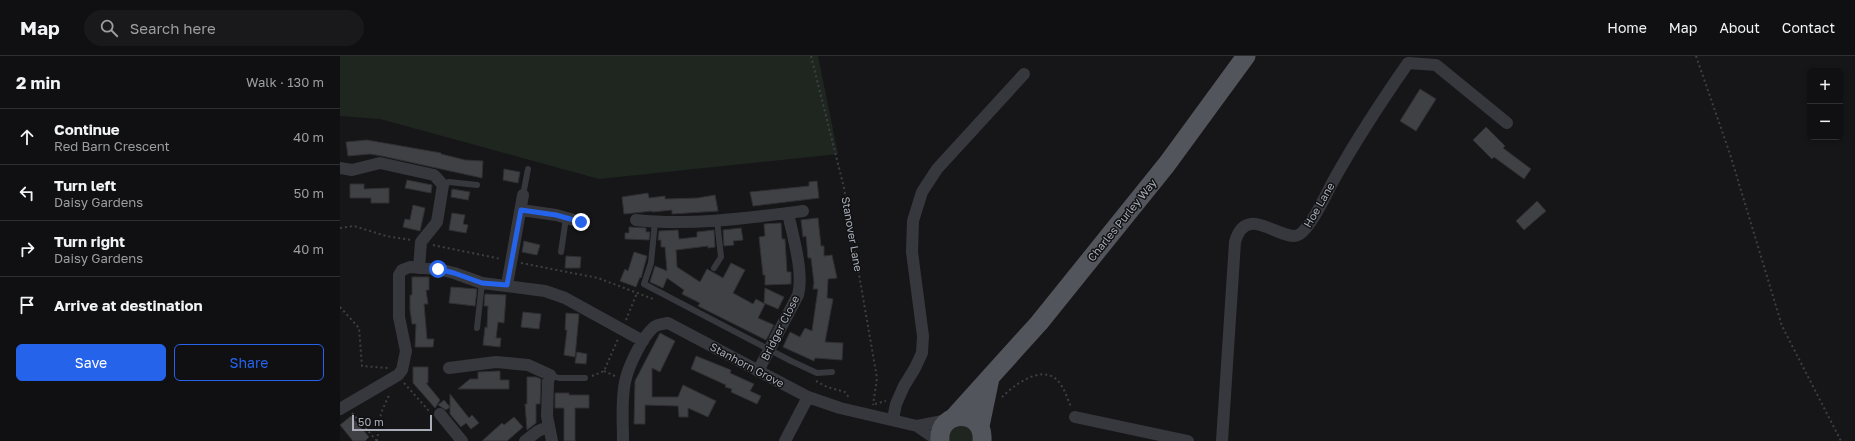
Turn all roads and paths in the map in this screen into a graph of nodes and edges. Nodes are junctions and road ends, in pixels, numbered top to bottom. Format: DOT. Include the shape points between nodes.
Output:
graph roads {
  1 [pos="811,56"];
  2 [pos="1246,56"];
  3 [pos="1696,56"];
  4 [pos="1024,74"];
  5 [pos="1507,123"];
  6 [pos="340,168"];
  7 [pos="528,169"];
  8 [pos="443,185"];
  9 [pos="477,185"];
  10 [pos="523,195"];
  11 [pos="521,210"];
  12 [pos="803,211"];
  13 [pos="788,213"];
  14 [pos="566,218"];
  15 [pos="636,220"];
  16 [pos="717,220"];
  17 [pos="581,222"];
  18 [pos="655,222"];
  19 [pos="340,228"];
  20 [pos="421,242"];
  21 [pos="561,252"];
  22 [pos="510,261"];
  23 [pos="419,268"];
  24 [pos="714,268"];
  25 [pos="482,283"];
  26 [pos="507,285"];
  27 [pos="659,302"];
  28 [pos="340,307"];
  29 [pos="478,328"];
  30 [pos="643,341"];
  31 [pos="769,350"];
  32 [pos="449,368"];
  33 [pos="758,371"];
  34 [pos="832,372"];
  35 [pos="550,374"];
  36 [pos="398,375"];
  37 [pos="991,377"];
  38 [pos="585,378"];
  39 [pos="814,380"];
  40 [pos="808,397"];
  41 [pos="850,400"];
  42 [pos="896,404"];
  43 [pos="341,407"];
  44 [pos="871,410"];
  45 [pos="434,413"];
  46 [pos="1075,418"];
  47 [pos="894,419"];
  48 [pos="951,419"];
  49 [pos="917,426"];
  50 [pos="982,426"];
  51 [pos="548,427"];
  52 [pos="377,441"];
  53 [pos="462,441"];
  54 [pos="526,441"];
  55 [pos="552,441"];
  56 [pos="623,441"];
  57 [pos="785,441"];
  58 [pos="940,441"];
  59 [pos="1188,441"];
  60 [pos="1222,441"];
  61 [pos="1841,441"];
  1 -- 44 [label="path, Stanover Lane" via="844,188 876,370"];
  2 -- 37 [label="main road, Charles Purley Way" via="1167,164 1039,323"];
  3 -- 61 [label="path" via="1730,154 1782,326"];
  4 -- 42 [label="street" via="937,169 922,192 913,221 912,252 924,336 922,353"];
  5 -- 60 [label="street, Hoe Lane" via="1436,65 1408,63 1336,175 1312,222 1303,233 1293,236 1260,224 1250,225 1237,234"];
  6 -- 8 [label="street" via="352,170 380,164 434,175"];
  7 -- 10 [label="lane"];
  8 -- 9 [label="lane" via="449,182"];
  8 -- 20 [label="street" via="436,222"];
  10 -- 11 [label="street"];
  11 -- 14 [label="street"];
  11 -- 22 [label="street"];
  12 -- 13 [label="street"];
  13 -- 16 [label="street"];
  13 -- 31 [label="street, Bridger Close" via="801,284 798,295"];
  14 -- 17 [label="street"];
  14 -- 21 [label="lane"];
  15 -- 18 [label="street"];
  16 -- 18 [label="street"];
  16 -- 24 [label="lane" via="721,257"];
  18 -- 31 [label="lane" via="651,263 644,284"];
  19 -- 20 [label="path" via="354,226 386,236"];
  20 -- 22 [label="path"];
  20 -- 23 [label="street"];
  22 -- 26 [label="street"];
  22 -- 27 [label="path" via="598,278"];
  23 -- 25 [label="street" via="454,273"];
  23 -- 36 [label="street" via="410,267 402,270 399,275 399,317 406,350 402,370"];
  25 -- 26 [label="street"];
  25 -- 29 [label="lane"];
  26 -- 30 [label="street" via="545,291 565,298"];
  28 -- 36 [label="path" via="359,328 362,366 388,368"];
  30 -- 33 [label="street, Stanhorn Grove" via="654,327 668,323"];
  30 -- 56 [label="street, Stanhorn Grove" via="625,380"];
  31 -- 33 [label="street, Bridger Close"];
  31 -- 34 [label="lane" via="817,373"];
  32 -- 35 [label="street" via="496,362 528,365"];
  33 -- 40 [label="street, Stanhorn Grove"];
  35 -- 38 [label="lane" via="559,378"];
  35 -- 51 [label="street"];
  36 -- 43 [label="street"];
  36 -- 45 [label="path"];
  36 -- 52 [label="path" via="381,412"];
  37 -- 48 [label="main road, Charles Purley Way"];
  37 -- 50 [label="main road, Charles Purley Way"];
  39 -- 41 [label="path" via="845,392"];
  40 -- 44 [label="street, Stanhorn Grove" via="840,408"];
  40 -- 57 [label="street"];
  42 -- 44 [label="path" via="885,401"];
  42 -- 47 [label="street"];
  43 -- 52 [label="path" via="352,412"];
  44 -- 47 [label="street, Stanhorn Grove"];
  45 -- 53 [label="street"];
  46 -- 50 [label="path" via="1056,379 1043,375 1022,380 1013,386 987,411"];
  46 -- 59 [label="street"];
  47 -- 49 [label="street, Stanhorn Grove"];
  48 -- 49 [label="street, Stanhorn Grove"];
  48 -- 50 [label="main road" via="968,417"];
  48 -- 58 [label="main road, Charles Purley Way" via="941,430"];
  49 -- 58 [label="street, Stanhorn Grove"];
  51 -- 54 [label="street"];
  51 -- 55 [label="street"];
}
